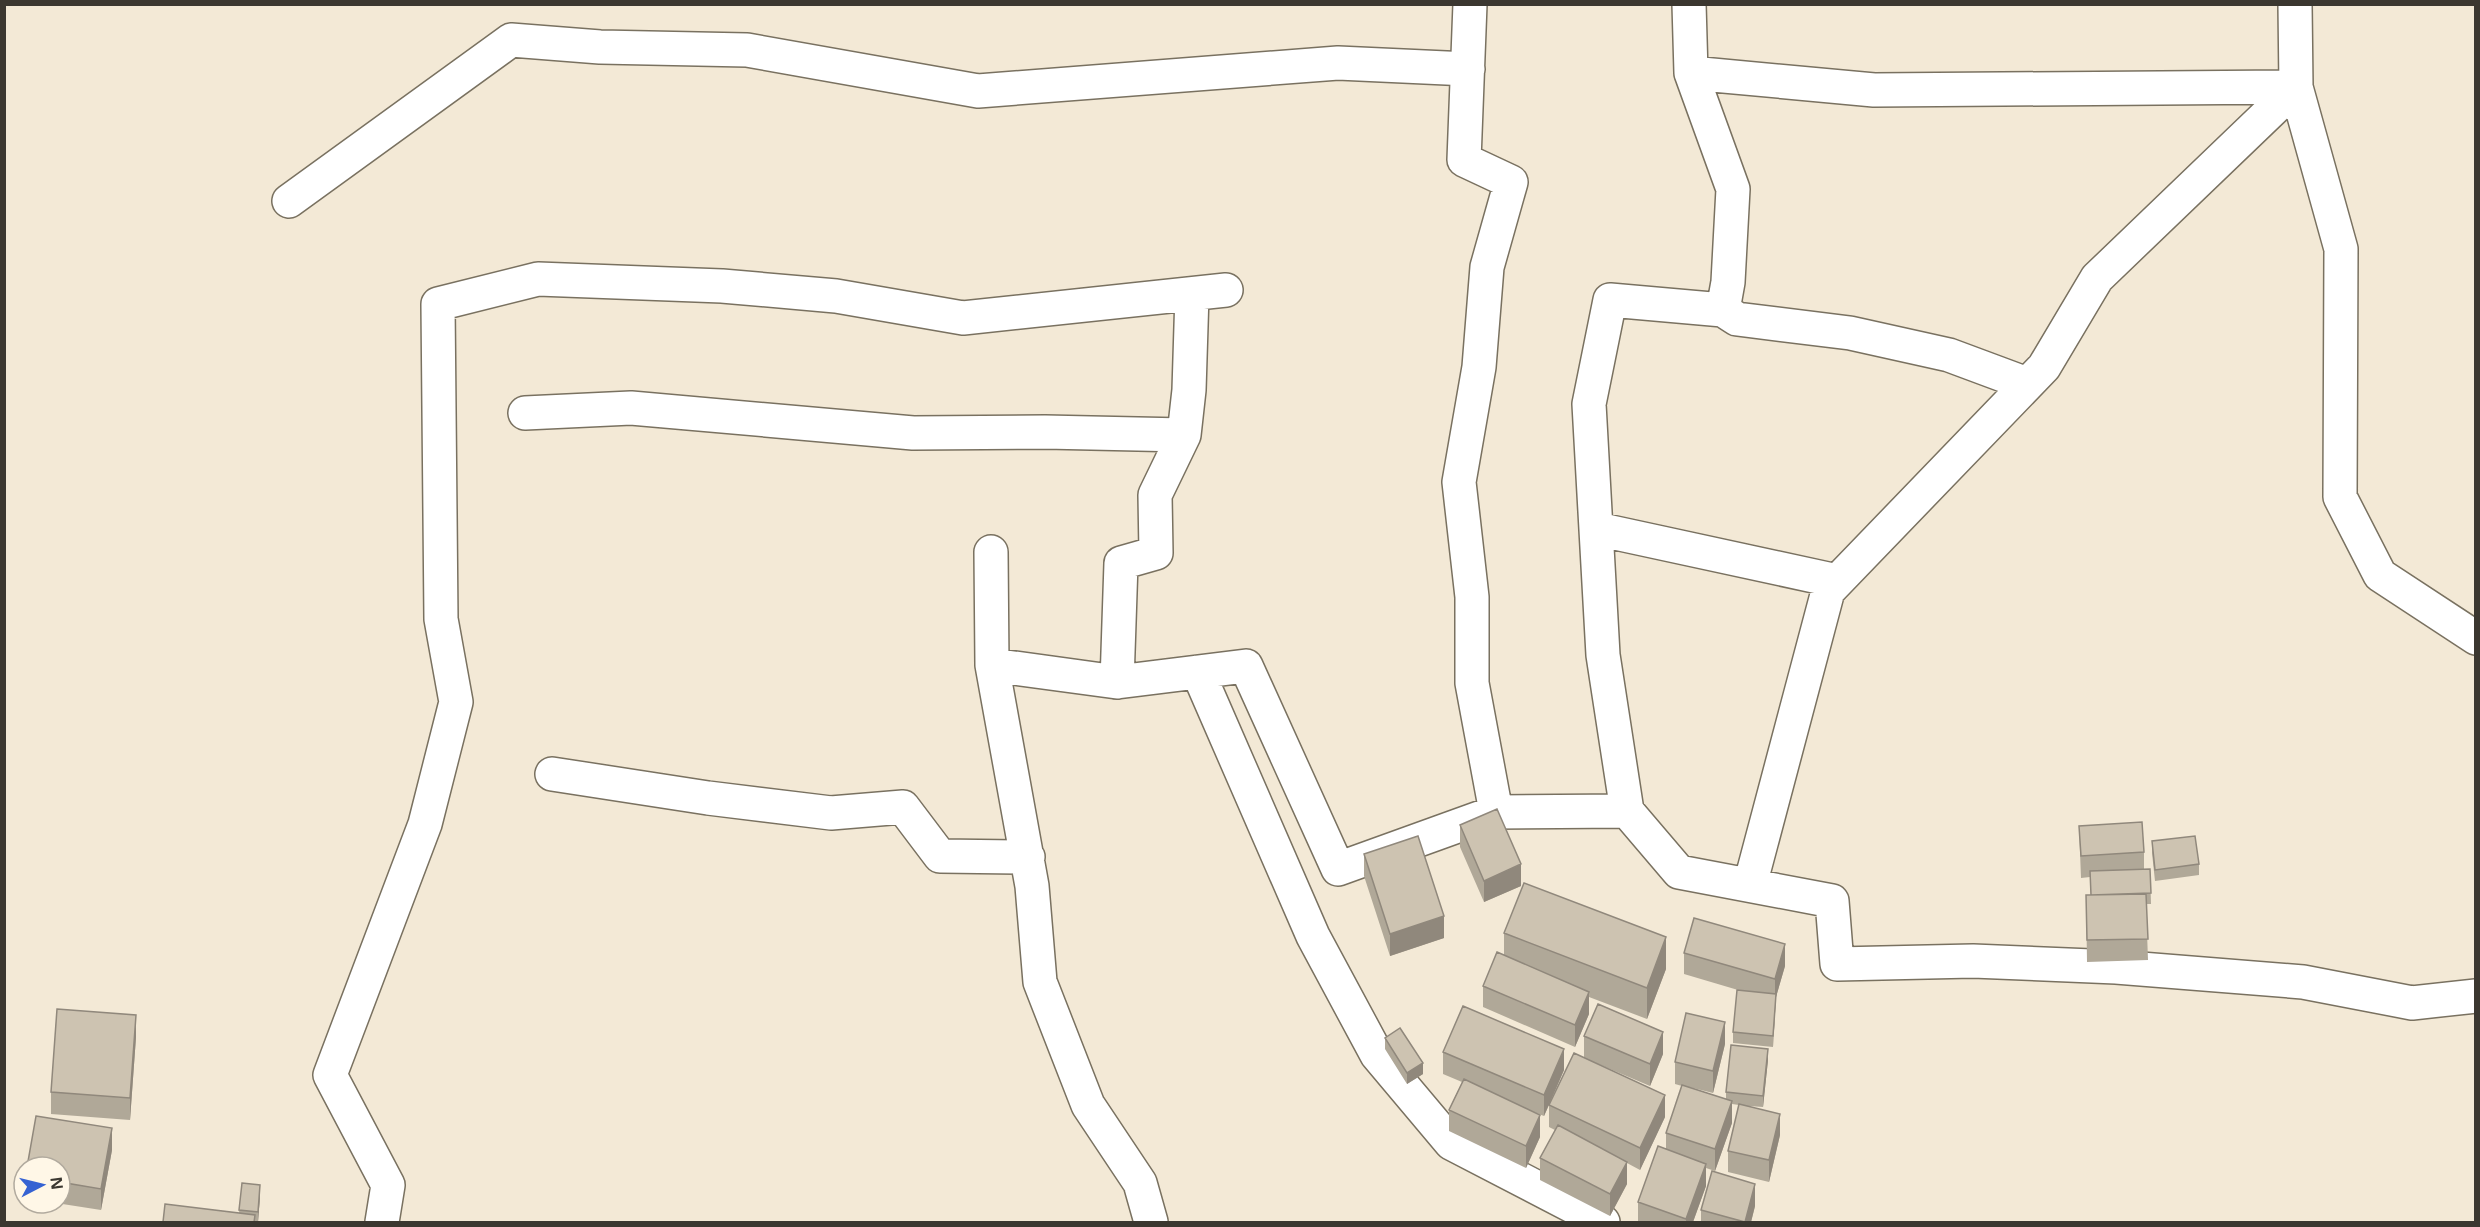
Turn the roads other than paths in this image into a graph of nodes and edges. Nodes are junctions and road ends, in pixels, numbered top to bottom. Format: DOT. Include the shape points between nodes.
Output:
graph roads {
  1 [pos="1470,4"];
  2 [pos="1689,4"];
  3 [pos="2295,4"];
  4 [pos="1468,69"];
  5 [pos="1691,73"];
  6 [pos="2296,87"];
  7 [pos="289,201"];
  8 [pos="1226,290"];
  9 [pos="1192,294"];
  10 [pos="1723,310"];
  11 [pos="2027,384"];
  12 [pos="525,413"];
  13 [pos="1184,435"];
  14 [pos="1597,529"];
  15 [pos="991,552"];
  16 [pos="1837,581"];
  17 [pos="2475,638"];
  18 [pos="992,665"];
  19 [pos="1198,672"];
  20 [pos="1117,682"];
  21 [pos="552,774"];
  22 [pos="1496,812"];
  23 [pos="1627,812"];
  24 [pos="1028,857"];
  25 [pos="1750,885"];
  26 [pos="2475,996"];
  27 [pos="382,1222"];
  28 [pos="1151,1222"];
  29 [pos="1602,1222"];
  1 -- 4 [label="street"];
  2 -- 5 [label="street"];
  3 -- 6 [label="street"];
  4 -- 7 [label="street" via="1338,63 978,91 747,50 600,47 511,40"];
  4 -- 22 [label="street" via="1464,160 1511,182 1487,267 1479,367 1459,482 1472,597 1472,683"];
  5 -- 6 [label="street" via="1875,90"];
  5 -- 10 [label="street" via="1733,189"];
  6 -- 11 [label="street" via="2097,278 2044,367"];
  6 -- 17 [label="street" via="2341,249 2340,497 2380,575"];
  8 -- 9 [label="street"];
  9 -- 13 [label="street" via="1190,390"];
  9 -- 27 [label="street" via="963,318 836,296 722,286 538,279 438,304 441,618 456,702 425,824 330,1075 388,1185"];
  10 -- 11 [label="street" via="1737,320 1850,333 1949,354"];
  10 -- 14 [label="street" via="1610,300 1590,404"];
  11 -- 16 [label="street"];
  12 -- 13 [label="street" via="631,408 913,433"];
  13 -- 20 [label="street" via="1155,495 1156,554 1121,563"];
  14 -- 16 [label="street"];
  14 -- 23 [label="street" via="1604,655"];
  15 -- 18 [label="street"];
  16 -- 25 [label="street" via="1828,591"];
  18 -- 20 [label="street"];
  18 -- 24 [label="street"];
  19 -- 20 [label="street"];
  19 -- 22 [label="street" via="1246,666 1338,869"];
  19 -- 29 [label="street" via="1313,936 1377,1055 1451,1143"];
  21 -- 24 [label="street" via="831,813 903,807 940,856"];
  22 -- 23 [label="street"];
  23 -- 25 [label="street" via="1679,872"];
  24 -- 28 [label="street" via="1040,982 1088,1105 1140,1183"];
  25 -- 26 [label="street" via="1832,901 1837,964 1973,961 2104,967 2303,982 2412,1003"];
}
